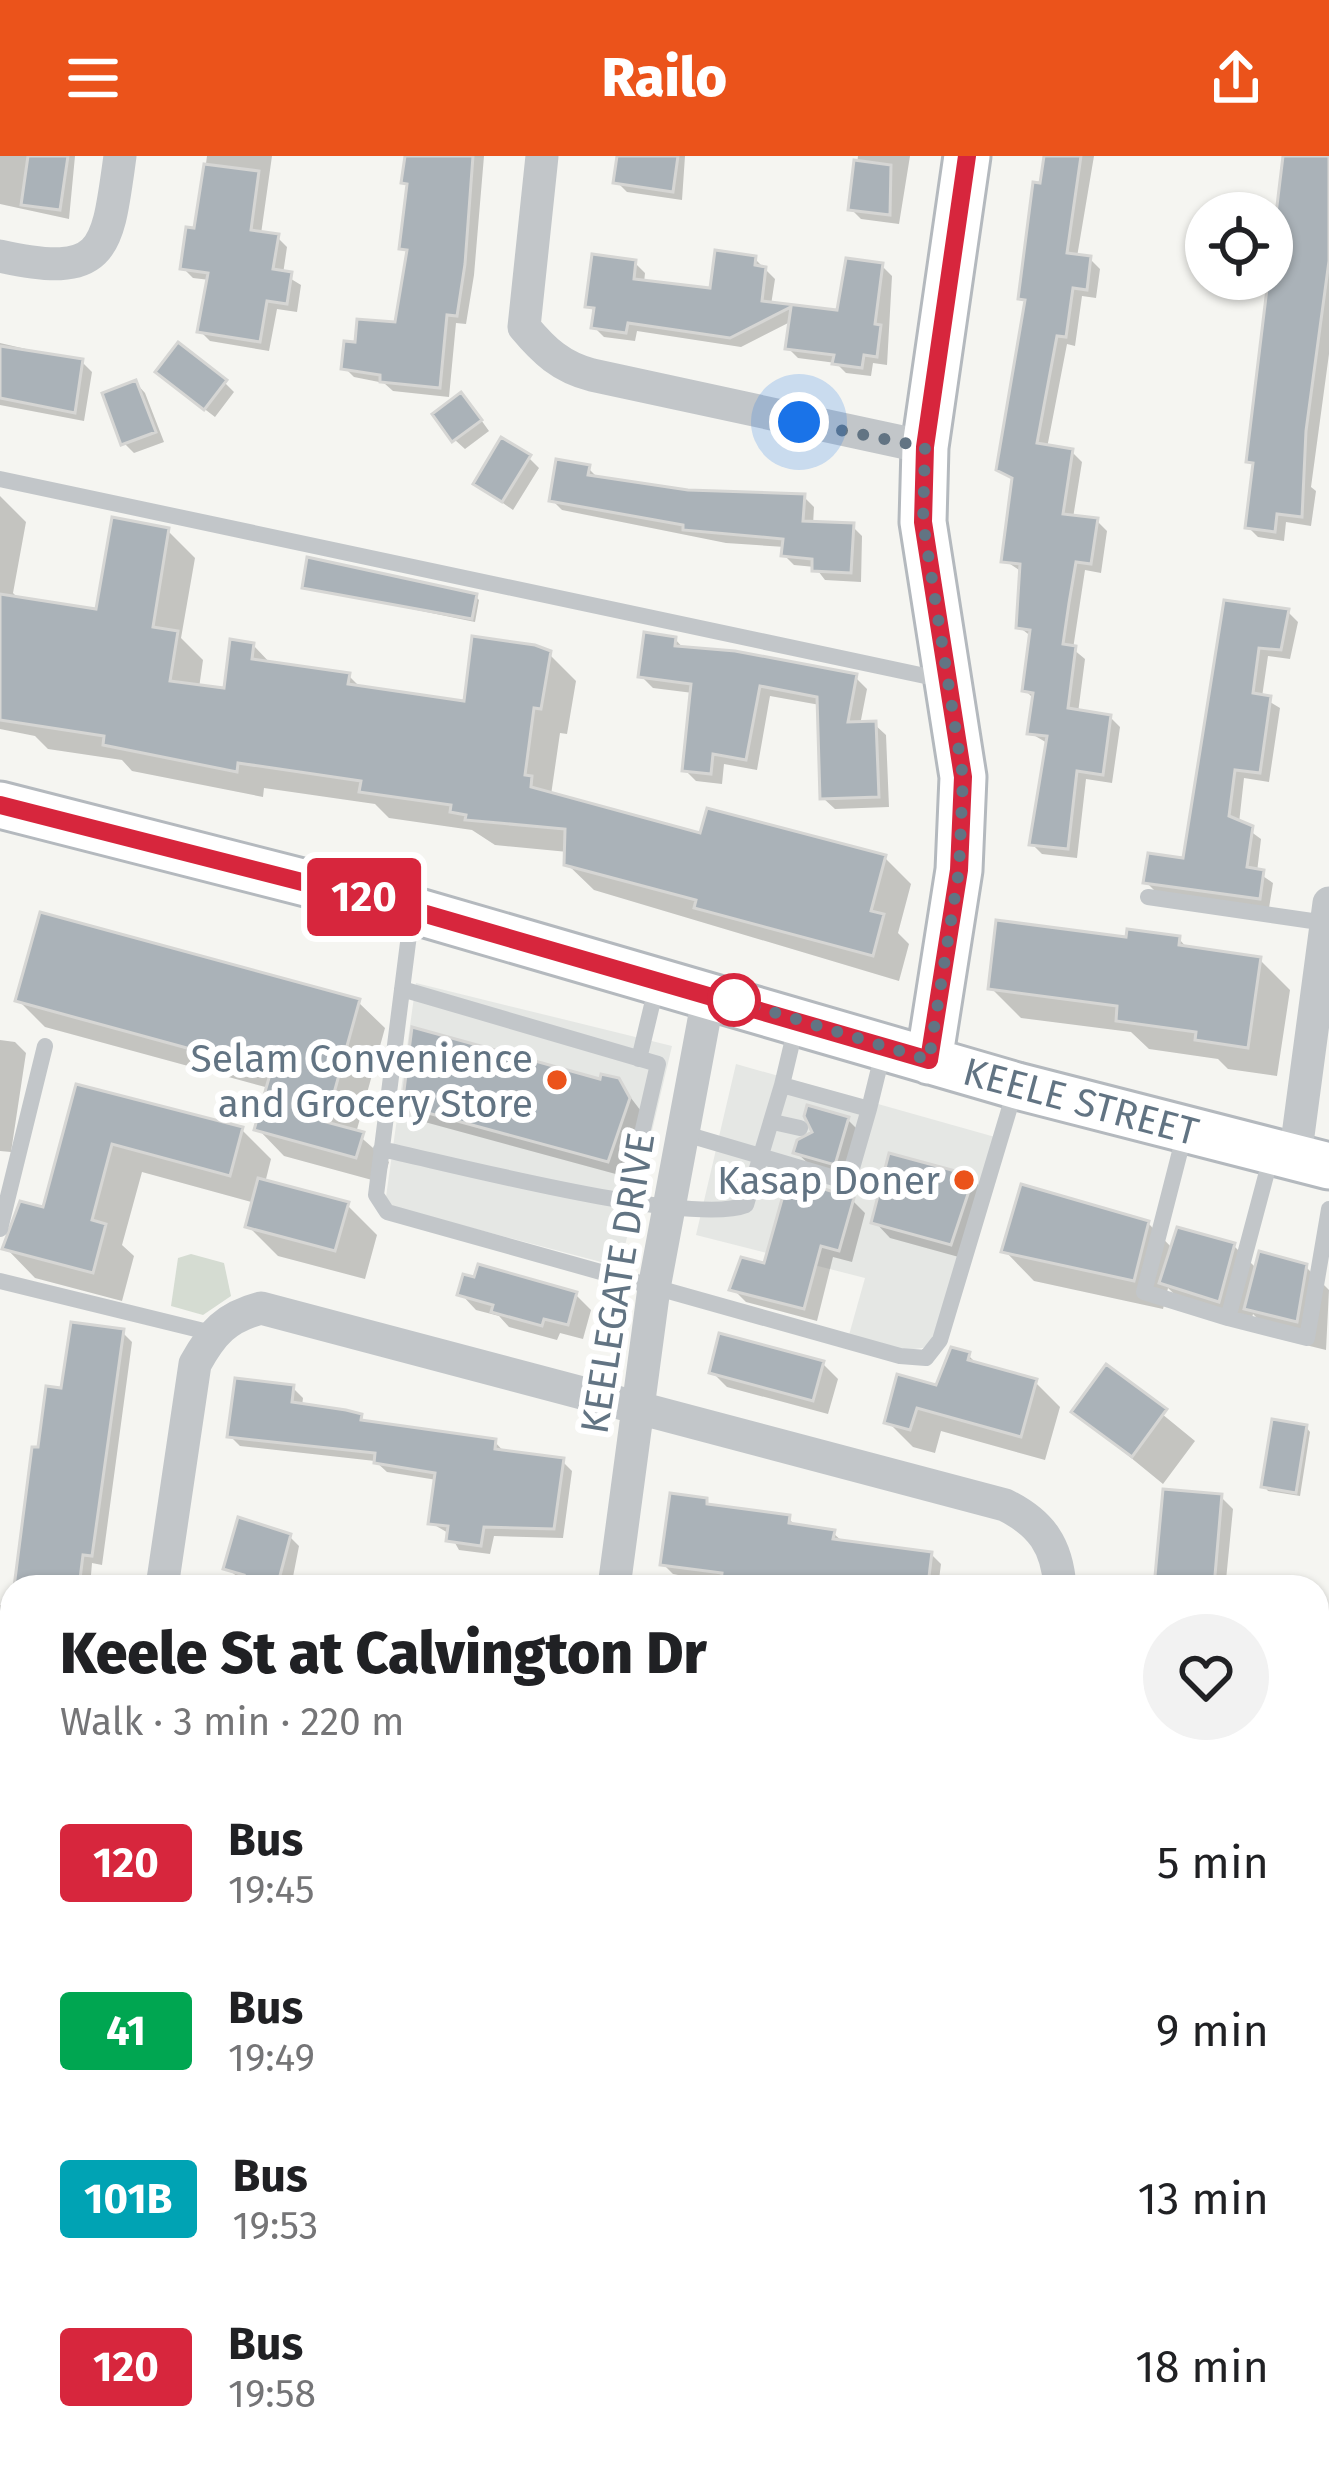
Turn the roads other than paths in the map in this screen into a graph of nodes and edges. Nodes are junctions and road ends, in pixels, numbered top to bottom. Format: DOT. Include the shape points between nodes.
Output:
graph roads {
  1 [pos="120,156"];
  2 [pos="542,156"];
  3 [pos="967,156"];
  4 [pos="0,256"];
  5 [pos="925,447"];
  6 [pos="0,479"];
  7 [pos="952,681"];
  8 [pos="0,805"];
  9 [pos="1148,897"];
  10 [pos="412,910"];
  11 [pos="1328,913"];
  12 [pos="658,979"];
  13 [pos="402,989"];
  14 [pos="709,993"];
  15 [pos="798,1018"];
  16 [pos="45,1046"];
  17 [pos="884,1046"];
  18 [pos="639,1059"];
  19 [pos="929,1060"];
  20 [pos="782,1085"];
  21 [pos="652,1086"];
  22 [pos="1017,1086"];
  23 [pos="690,1095"];
  24 [pos="869,1109"];
  25 [pos="773,1122"];
  26 [pos="800,1128"];
  27 [pos="1186,1130"];
  28 [pos="682,1133"];
  29 [pos="381,1149"];
  30 [pos="764,1156"];
  31 [pos="1299,1159"];
  32 [pos="627,1199"];
  33 [pos="670,1208"];
  34 [pos="1329,1209"];
  35 [pos="0,1229"];
  36 [pos="0,1281"];
  37 [pos="654,1288"];
  38 [pos="1228,1318"];
  39 [pos="212,1333"];
  40 [pos="638,1410"];
  41 [pos="164,1575"];
  42 [pos="616,1575"];
  43 [pos="1058,1575"];
  1 -- 4 [label="street" via="104,242 64,266"];
  2 -- 5 [label="street" via="524,327 545,352 592,375"];
  3 -- 5 [label="main road"];
  5 -- 7 [label="main road" via="923,522"];
  6 -- 7 [label="lane"];
  7 -- 19 [label="main road" via="963,777 959,870"];
  8 -- 10 [label="main road, KEELE STREET"];
  9 -- 11 [label="lane"];
  10 -- 12 [label="main road, KEELE STREET"];
  10 -- 13 [label="lane"];
  11 -- 31 [label="street"];
  12 -- 14 [label="main road, KEELE STREET"];
  12 -- 18 [label="lane"];
  13 -- 18 [label="lane"];
  13 -- 29 [label="lane"];
  14 -- 15 [label="main road, KEELE STREET"];
  14 -- 23 [label="street, KEELEGATE DRIVE"];
  15 -- 17 [label="main road, KEELE STREET"];
  15 -- 20 [label="lane"];
  16 -- 35 [label="lane"];
  17 -- 19 [label="main road, KEELE STREET"];
  17 -- 24 [label="lane"];
  18 -- 21 [label="lane" via="658,1064"];
  19 -- 22 [label="main road, KEELE STREET"];
  20 -- 24 [label="lane"];
  20 -- 25 [label="lane"];
  21 -- 23 [label="lane"];
  21 -- 32 [label="lane"];
  22 -- 27 [label="main road, KEELE STREET"];
  22 -- 37 [label="lane" via="940,1340 926,1358"];
  23 -- 28 [label="street, KEELEGATE DRIVE"];
  24 -- 30 [label="lane" via="852,1141 848,1182"];
  25 -- 26 [label="lane"];
  25 -- 30 [label="lane"];
  27 -- 31 [label="main road, KEELE STREET"];
  27 -- 38 [label="lane" via="1144,1292"];
  28 -- 30 [label="lane"];
  28 -- 33 [label="street, KEELEGATE DRIVE"];
  29 -- 32 [label="lane"];
  29 -- 37 [label="lane" via="376,1196 387,1212"];
  30 -- 33 [label="lane" via="746,1205 701,1213"];
  31 -- 38 [label="lane"];
  32 -- 33 [label="lane"];
  33 -- 37 [label="street, KEELEGATE DRIVE"];
  34 -- 38 [label="lane" via="1307,1338"];
  36 -- 39 [label="lane"];
  37 -- 40 [label="street, KEELEGATE DRIVE"];
  39 -- 40 [label="street" via="261,1308"];
  39 -- 41 [label="street" via="195,1364"];
  40 -- 42 [label="street, KEELEGATE DRIVE"];
  40 -- 43 [label="street" via="1005,1505 1037,1522"];
}
